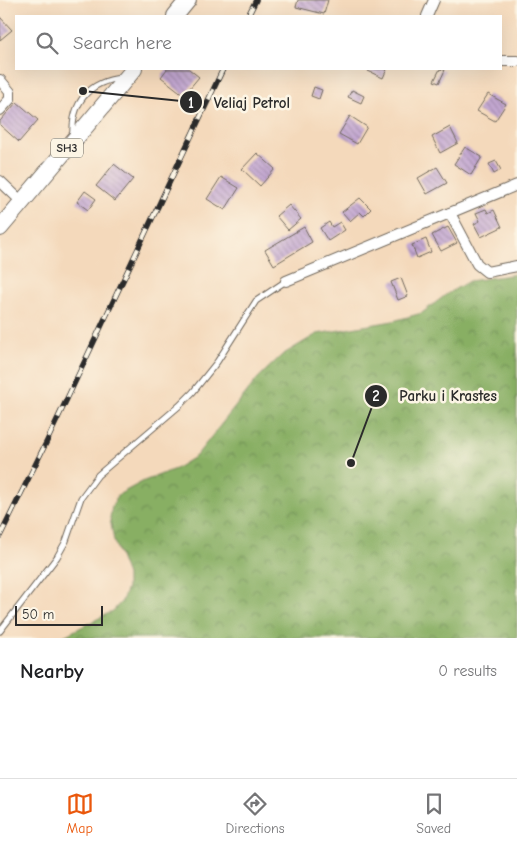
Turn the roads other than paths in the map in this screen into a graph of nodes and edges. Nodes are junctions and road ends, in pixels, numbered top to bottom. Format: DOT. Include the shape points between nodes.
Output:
graph roads {
  1 [pos="188,0"];
  2 [pos="434,0"];
  3 [pos="177,15"];
  4 [pos="427,15"];
  5 [pos="502,61"];
  6 [pos="517,62"];
  7 [pos="131,73"];
  8 [pos="0,80"];
  9 [pos="0,110"];
  10 [pos="0,181"];
  11 [pos="517,185"];
  12 [pos="22,201"];
  13 [pos="450,213"];
  14 [pos="0,228"];
  15 [pos="517,266"];
  16 [pos="286,281"];
  17 [pos="0,631"];
  1 -- 3 [label="main road"];
  2 -- 4 [label="street"];
  5 -- 6 [label="street"];
  7 -- 12 [label="main road, SH3"];
  8 -- 9 [label="street" via="10,92 10,99"];
  10 -- 12 [label="street"];
  11 -- 13 [label="street"];
  12 -- 14 [label="main road, SH3"];
  13 -- 15 [label="street" via="477,264 487,272"];
  13 -- 16 [label="street"];
  16 -- 17 [label="lane" via="256,301 194,392 98,475 81,498 66,541 57,556"];
}
